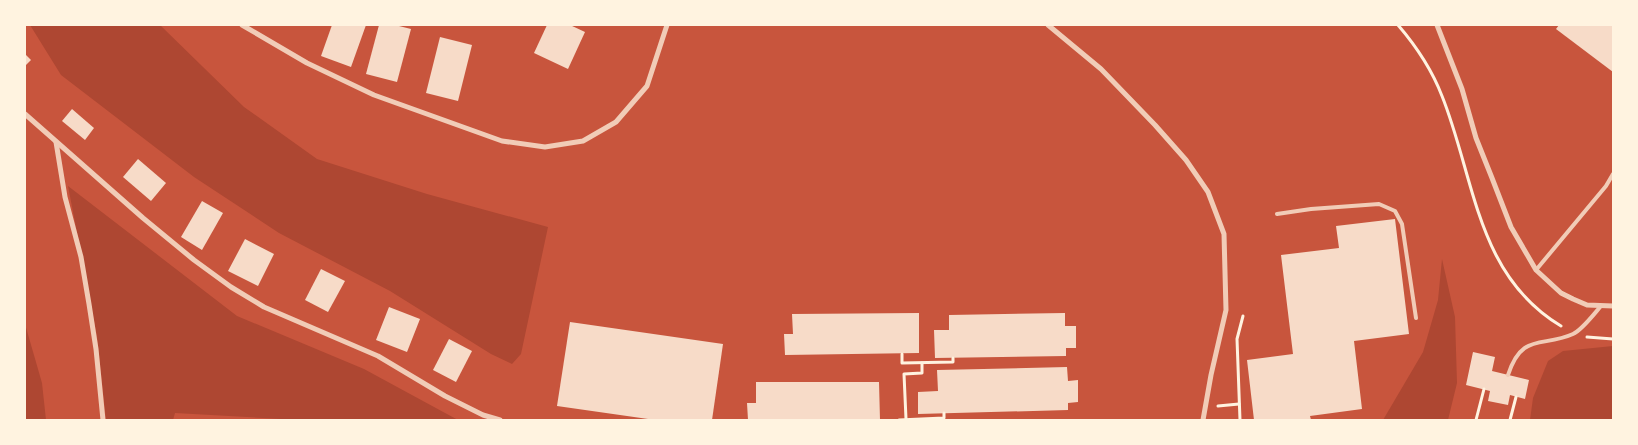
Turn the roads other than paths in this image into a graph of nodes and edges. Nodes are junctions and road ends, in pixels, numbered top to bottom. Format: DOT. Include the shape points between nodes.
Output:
graph roads {
  1 [pos="242,25"];
  2 [pos="668,25"];
  3 [pos="1048,25"];
  4 [pos="1436,25"];
  5 [pos="25,114"];
  6 [pos="56,141"];
  7 [pos="1613,174"];
  8 [pos="1606,186"];
  9 [pos="1613,188"];
  10 [pos="1276,214"];
  11 [pos="1536,270"];
  12 [pos="1601,306"];
  13 [pos="1613,306"];
  14 [pos="1416,318"];
  15 [pos="1508,375"];
  16 [pos="104,420"];
  17 [pos="500,420"];
  18 [pos="1203,420"];
  1 -- 2 [label="street" via="307,63 374,95 502,141 545,148 583,141 616,122 647,86"];
  3 -- 18 [label="street" via="1101,69 1155,125 1186,160 1208,192 1224,234 1226,310"];
  4 -- 11 [label="street" via="1511,226"];
  5 -- 6 [label="street"];
  6 -- 16 [label="street" via="65,197 81,257"];
  6 -- 17 [label="street" via="143,218 231,287 264,307 378,356 445,396"];
  7 -- 8 [label="lane"];
  8 -- 9 [label="lane"];
  8 -- 11 [label="lane"];
  10 -- 14 [label="lane" via="1379,204 1395,211 1402,224"];
  11 -- 12 [label="street" via="1561,292 1587,305"];
  12 -- 13 [label="street"];
  12 -- 15 [label="lane" via="1575,333 1525,347 1519,352"];
}
